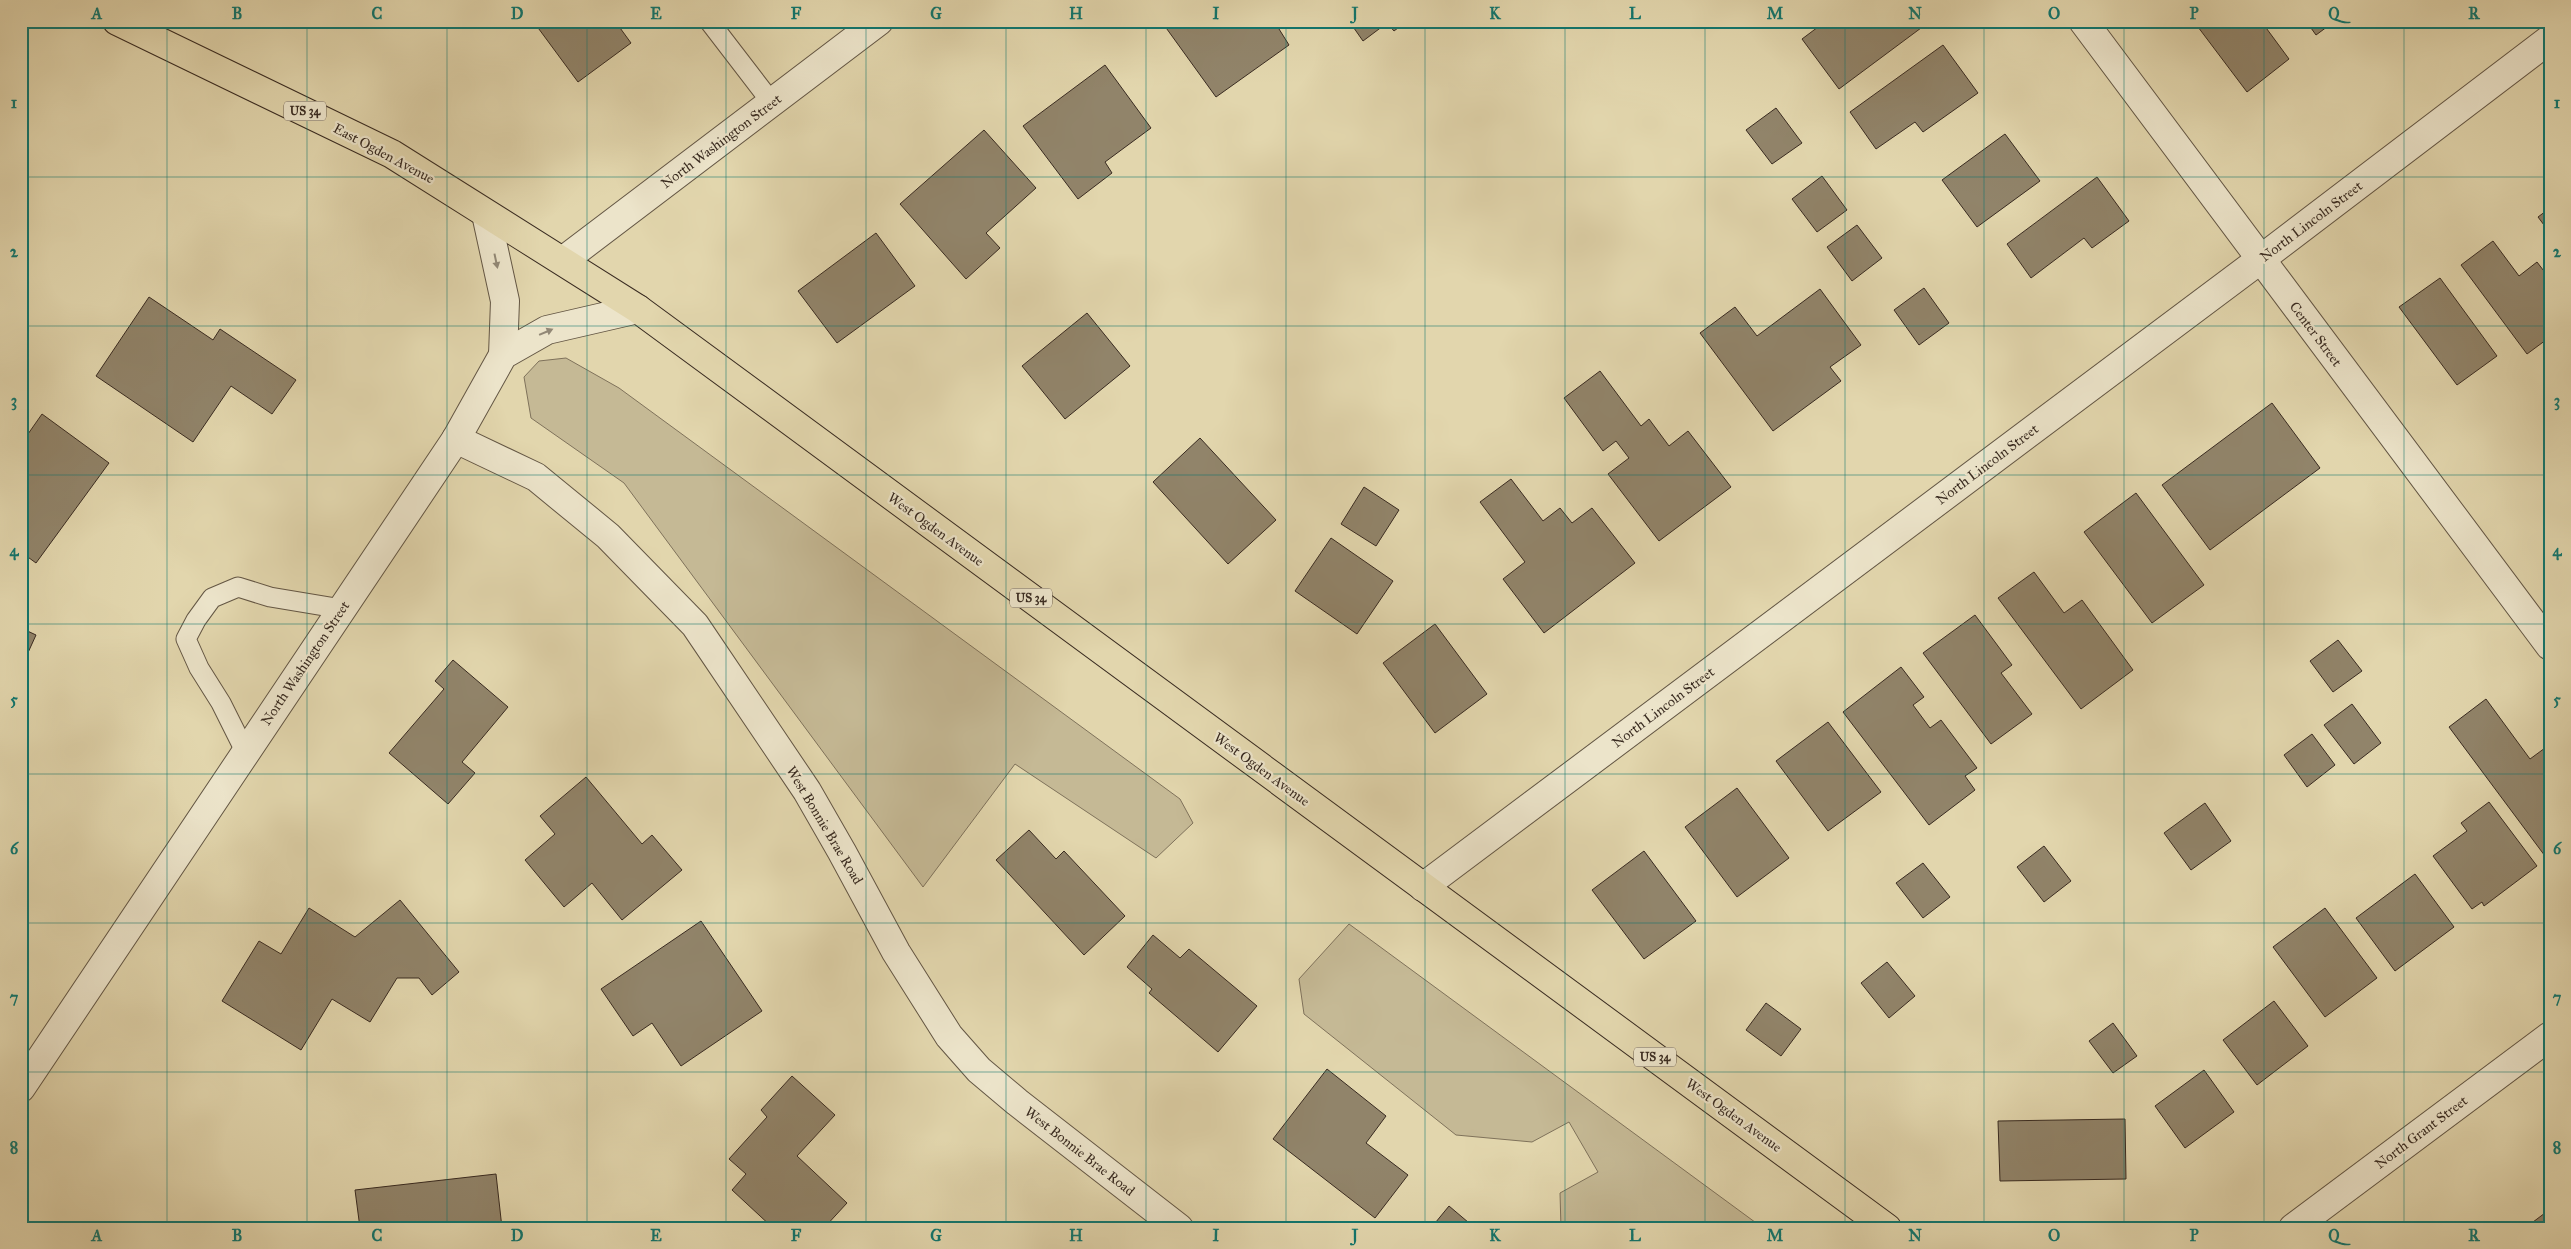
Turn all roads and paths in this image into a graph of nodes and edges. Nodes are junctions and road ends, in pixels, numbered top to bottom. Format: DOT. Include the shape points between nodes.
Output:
graph roads {
  1 [pos="117,21"];
  2 [pos="709,21"];
  3 [pos="878,21"];
  4 [pos="2083,21"];
  5 [pos="2550,39"];
  6 [pos="772,103"];
  7 [pos="486,214"];
  8 [pos="2261,259"];
  9 [pos="564,260"];
  10 [pos="638,309"];
  11 [pos="503,355"];
  12 [pos="456,439"];
  13 [pos="342,609"];
  14 [pos="2550,646"];
  15 [pos="246,752"];
  16 [pos="1423,887"];
  17 [pos="2550,1036"];
  18 [pos="21,1088"];
  19 [pos="1179,1228"];
  20 [pos="1887,1228"];
  21 [pos="2293,1228"];
  1 -- 7 [label="main road, East Ogden Avenue / US 34" via="392,154"];
  2 -- 6 [label="lane"];
  3 -- 6 [label="street, North Washington Street"];
  4 -- 8 [label="street, Center Street"];
  5 -- 8 [label="street, North Lincoln Street"];
  6 -- 9 [label="street, North Washington Street"];
  7 -- 9 [label="main road, East Ogden Avenue / US 34"];
  7 -- 11 [label="street, one-way" via="505,301"];
  8 -- 14 [label="street, Center Street"];
  8 -- 16 [label="street, North Lincoln Street"];
  9 -- 10 [label="main road, East Ogden Avenue / US 34"];
  11 -- 10 [label="street, one-way" via="547,330"];
  10 -- 16 [label="main road, West Ogden Avenue / US 34"];
  11 -- 12 [label="street, North Washington Street"];
  12 -- 13 [label="street, North Washington Street"];
  12 -- 19 [label="street, West Bonnie Brae Road" via="536,477 608,536 696,625 807,791 896,952 949,1036 979,1070 1017,1102"];
  13 -- 15 [label="street, North Washington Street"];
  13 -- 15 [label="lane" via="270,597 238,587 212,598 196,620 186,639 198,668 221,703"];
  15 -- 18 [label="street, North Washington Street"];
  16 -- 20 [label="main road, West Ogden Avenue / US 34"];
  17 -- 21 [label="street, North Grant Street"];
}
